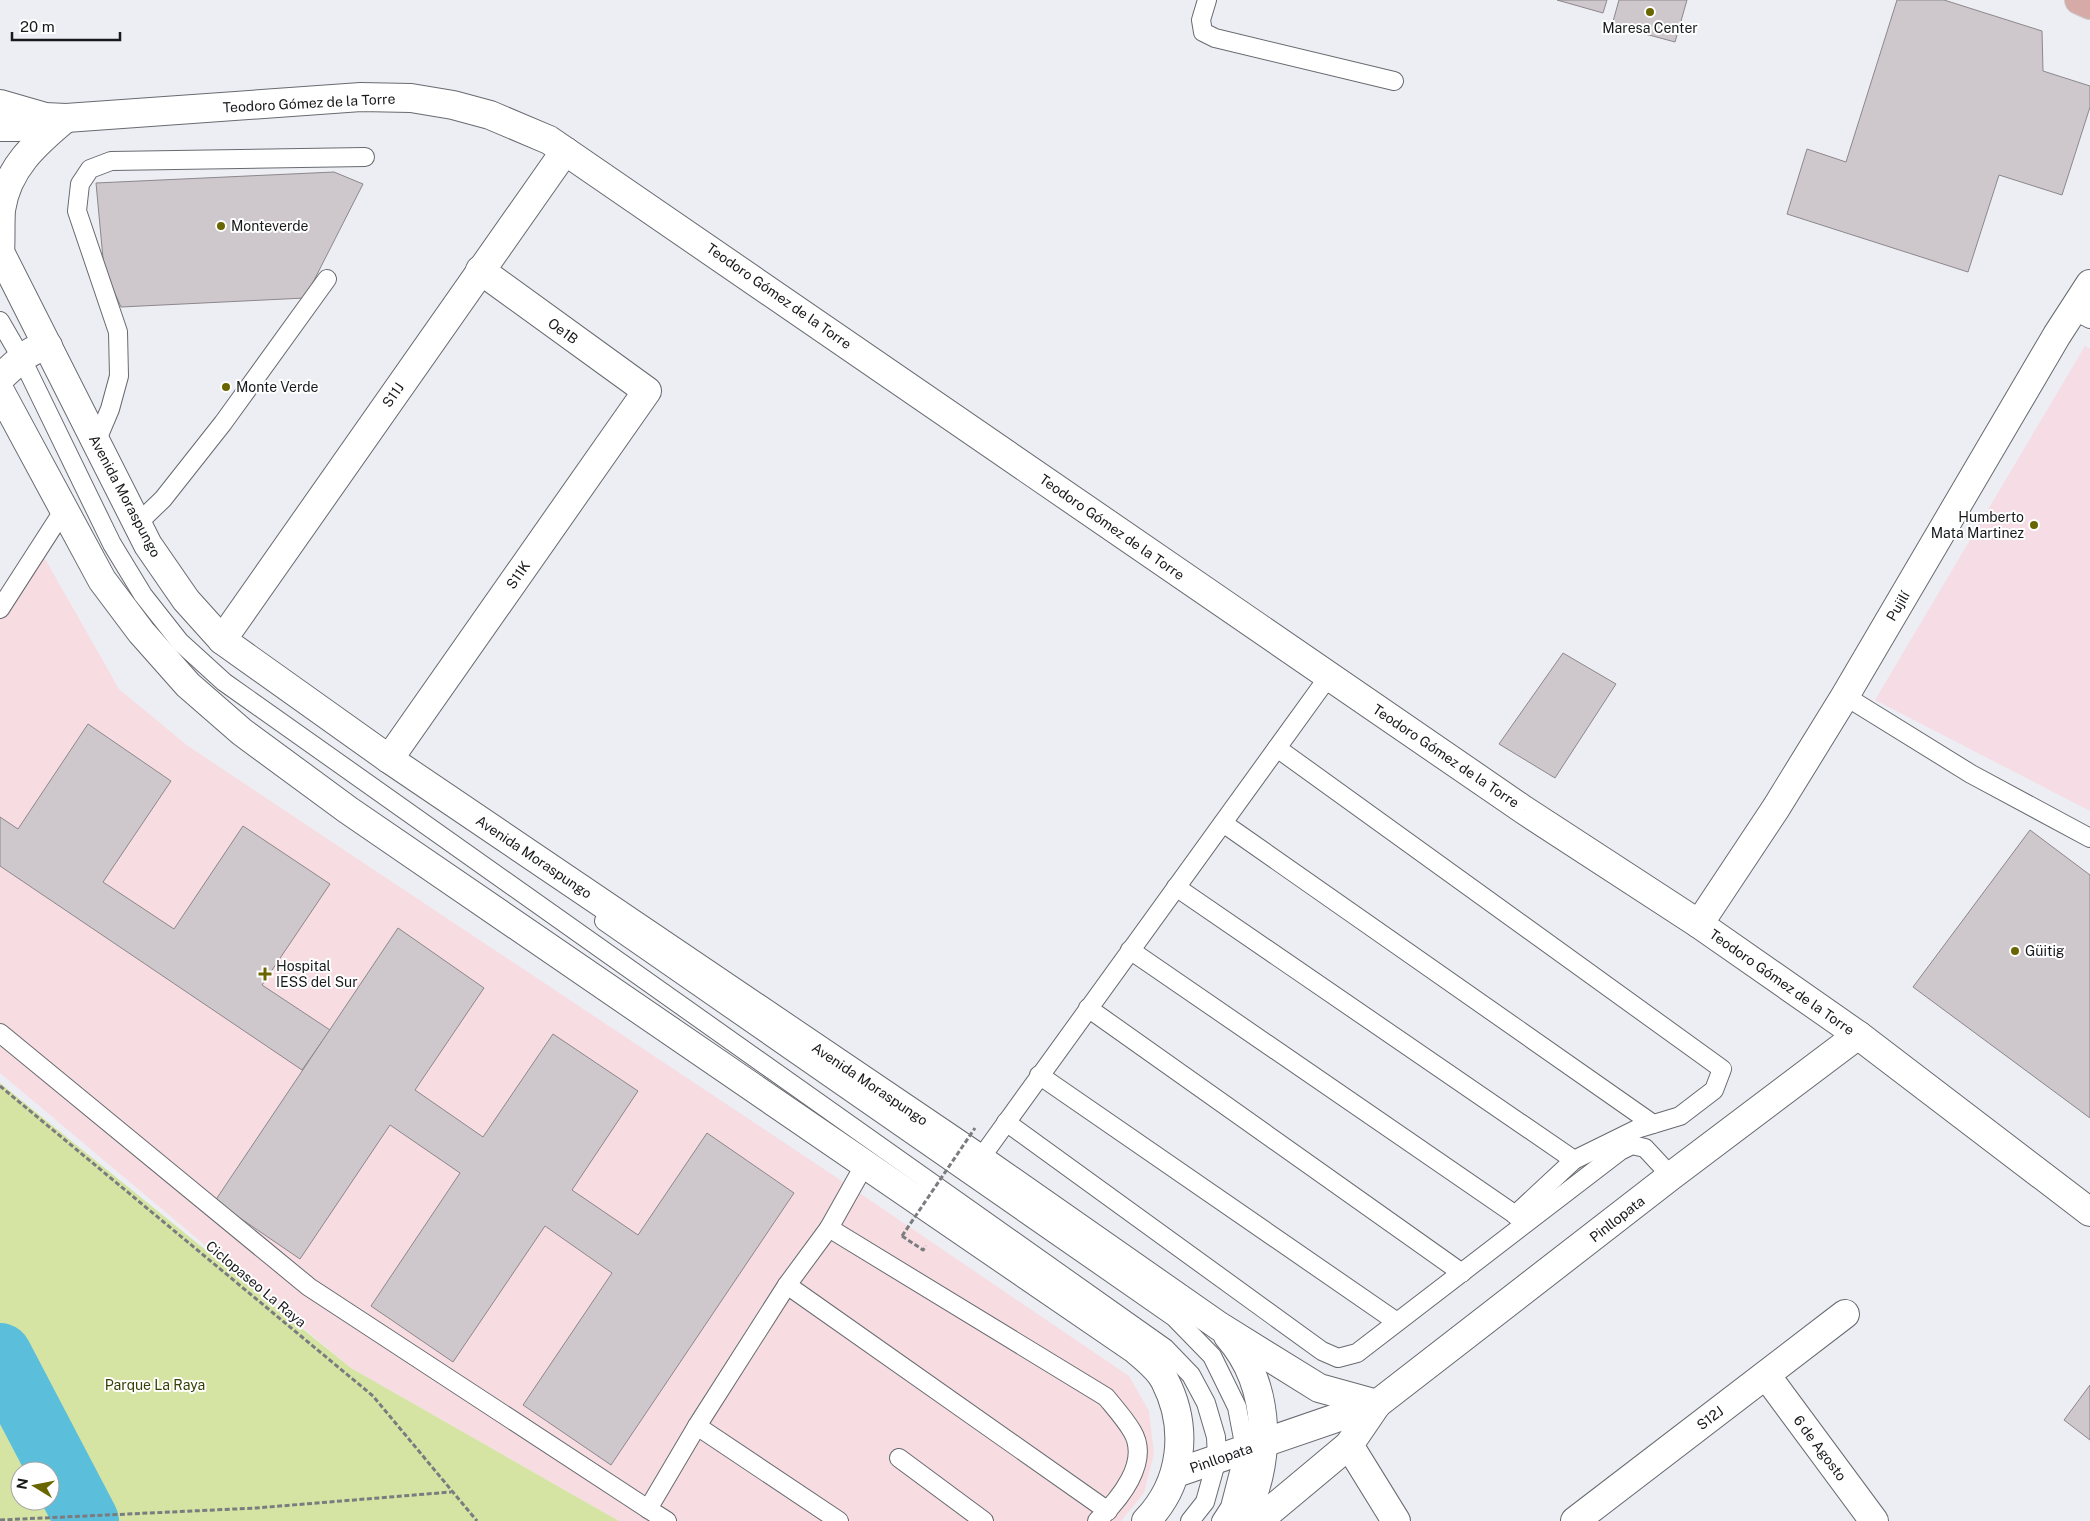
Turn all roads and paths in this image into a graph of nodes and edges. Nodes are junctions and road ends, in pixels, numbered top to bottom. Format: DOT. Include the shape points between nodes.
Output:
graph roads {
  1 [pos="1207,0"];
  2 [pos="2079,0"];
  3 [pos="2090,5"];
  4 [pos="1394,81"];
  5 [pos="0,104"];
  6 [pos="56,117"];
  7 [pos="0,128"];
  8 [pos="565,151"];
  9 [pos="365,157"];
  10 [pos="0,252"];
  11 [pos="480,270"];
  12 [pos="0,272"];
  13 [pos="327,279"];
  14 [pos="2090,284"];
  15 [pos="2082,314"];
  16 [pos="0,321"];
  17 [pos="37,351"];
  18 [pos="0,378"];
  19 [pos="0,391"];
  20 [pos="647,391"];
  21 [pos="96,442"];
  22 [pos="65,508"];
  23 [pos="138,524"];
  24 [pos="0,609"];
  25 [pos="222,640"];
  26 [pos="1329,676"];
  27 [pos="1845,696"];
  28 [pos="1277,748"];
  29 [pos="389,759"];
  30 [pos="1222,823"];
  31 [pos="2090,838"];
  32 [pos="1176,887"];
  33 [pos="1699,924"];
  34 [pos="1130,950"];
  35 [pos="1088,1008"];
  36 [pos="0,1033"];
  37 [pos="1858,1035"];
  38 [pos="1039,1075"];
  39 [pos="0,1086"];
  40 [pos="1006,1122"];
  41 [pos="1653,1124"];
  42 [pos="975,1128"];
  43 [pos="1574,1160"];
  44 [pos="865,1164"];
  45 [pos="991,1166"];
  46 [pos="1671,1176"];
  47 [pos="2090,1212"];
  48 [pos="1521,1219"];
  49 [pos="829,1228"];
  50 [pos="923,1250"];
  51 [pos="1462,1273"];
  52 [pos="788,1285"];
  53 [pos="1845,1314"];
  54 [pos="1398,1322"];
  55 [pos="1218,1326"];
  56 [pos="1766,1375"];
  57 [pos="1377,1404"];
  58 [pos="697,1426"];
  59 [pos="1349,1445"];
  60 [pos="1254,1446"];
  61 [pos="898,1458"];
  62 [pos="1217,1459"];
  63 [pos="1176,1473"];
  64 [pos="451,1492"];
  65 [pos="648,1509"];
  66 [pos="1103,1516"];
  67 [pos="0,1520"];
  68 [pos="477,1521"];
  69 [pos="667,1521"];
  70 [pos="839,1521"];
  71 [pos="984,1521"];
  72 [pos="1146,1521"];
  73 [pos="1190,1521"];
  74 [pos="1221,1521"];
  75 [pos="1241,1521"];
  76 [pos="1258,1521"];
  77 [pos="1396,1521"];
  78 [pos="1575,1521"];
  79 [pos="1874,1521"];
  1 -- 4 [label="lane" via="1201,20 1203,32 1215,38"];
  2 -- 3 [label="main road"];
  5 -- 6 [label="street, Teodoro Gómez de la Torre"];
  6 -- 7 [label="street, Teodoro Gómez de la Torre" via="19,127"];
  6 -- 8 [label="street, Teodoro Gómez de la Torre" via="361,97 411,98 490,115 549,140"];
  6 -- 10 [label="street" via="13,174 2,209"];
  8 -- 11 [label="street, S11J"];
  8 -- 26 [label="street, Teodoro Gómez de la Torre"];
  9 -- 21 [label="lane" via="111,161 90,169 80,184 77,211 118,332 119,376"];
  10 -- 17 [label="street, Avenida Moraspungo"];
  11 -- 20 [label="street, Oe1B"];
  11 -- 25 [label="street, S11J"];
  12 -- 17 [label="lane" via="27,317"];
  13 -- 23 [label="lane" via="164,499"];
  14 -- 15 [label="street, Pujilí"];
  15 -- 27 [label="street, Pujilí"];
  16 -- 17 [label="lane"];
  17 -- 18 [label="street"];
  17 -- 21 [label="street, Avenida Moraspungo"];
  17 -- 60 [label="lane" via="146,555 198,625 259,681 1174,1317 1212,1356"];
  17 -- 62 [label="lane" via="112,544 143,594 180,642 224,682 1165,1348 1191,1375 1206,1403 1216,1437"];
  19 -- 22 [label="street"];
  20 -- 29 [label="street, S11K"];
  21 -- 23 [label="street, Avenida Moraspungo"];
  22 -- 24 [label="lane"];
  22 -- 44 [label="street" via="102,580 141,632 188,685 242,732 348,810"];
  23 -- 25 [label="street, Avenida Moraspungo" via="148,545 186,600"];
  25 -- 29 [label="street, Avenida Moraspungo"];
  26 -- 28 [label="lane"];
  26 -- 33 [label="street, Teodoro Gómez de la Torre" via="1524,810"];
  27 -- 31 [label="lane" via="1971,774"];
  27 -- 33 [label="street, Pujilí"];
  28 -- 30 [label="lane"];
  28 -- 41 [label="lane" via="1722,1070 1714,1090 1680,1116"];
  29 -- 45 [label="street, Avenida Moraspungo"];
  30 -- 32 [label="lane"];
  30 -- 41 [label="lane"];
  32 -- 34 [label="lane"];
  32 -- 43 [label="lane"];
  33 -- 37 [label="street, Teodoro Gómez de la Torre"];
  34 -- 35 [label="lane"];
  34 -- 48 [label="lane"];
  35 -- 38 [label="lane"];
  35 -- 51 [label="lane"];
  36 -- 65 [label="lane" via="309,1288"];
  37 -- 46 [label="street, Pinllopata"];
  37 -- 47 [label="street, Teodoro Gómez de la Torre"];
  38 -- 40 [label="lane"];
  38 -- 54 [label="lane"];
  39 -- 64 [label="path, Ciclopaseo La Raya" via="373,1396"];
  40 -- 45 [label="lane"];
  40 -- 45 [label="lane" via="999,1156"];
  40 -- 54 [label="lane" via="1322,1351 1338,1358 1357,1353"];
  41 -- 43 [label="lane"];
  42 -- 50 [label="path, bridge" via="902,1236"];
  43 -- 48 [label="lane"];
  44 -- 49 [label="lane"];
  44 -- 63 [label="street" via="1136,1350 1155,1367 1165,1380 1178,1420 1180,1440"];
  45 -- 55 [label="street, Avenida Moraspungo"];
  46 -- 48 [label="lane" via="1646,1148 1632,1145"];
  46 -- 57 [label="street, Pinllopata"];
  48 -- 51 [label="lane"];
  49 -- 52 [label="lane"];
  49 -- 66 [label="lane" via="1106,1397 1133,1432 1138,1456 1129,1484"];
  51 -- 54 [label="lane"];
  52 -- 58 [label="lane"];
  52 -- 66 [label="lane"];
  53 -- 56 [label="street, S12J"];
  55 -- 57 [label="street, Avenida Moraspungo" via="1319,1388"];
  55 -- 60 [label="street, Avenida Moraspungo" via="1244,1359 1260,1399"];
  56 -- 78 [label="street, S12J"];
  56 -- 79 [label="street, 6 de Agosto"];
  57 -- 59 [label="street, Pinllopata"];
  57 -- 60 [label="street, Pinllopata"];
  58 -- 65 [label="lane"];
  58 -- 70 [label="lane"];
  59 -- 76 [label="street, Pinllopata"];
  59 -- 77 [label="street"];
  60 -- 62 [label="street, Pinllopata"];
  60 -- 74 [label="lane" via="1230,1507"];
  60 -- 75 [label="street, Pinllopata" via="1253,1494"];
  61 -- 71 [label="lane"];
  62 -- 63 [label="street, Pinllopata"];
  62 -- 73 [label="lane" via="1205,1502"];
  63 -- 72 [label="street, Pinllopata" via="1169,1491"];
  64 -- 67 [label="path" via="256,1508"];
  64 -- 68 [label="path, Ciclopaseo La Raya"];
  65 -- 69 [label="lane"];
}
